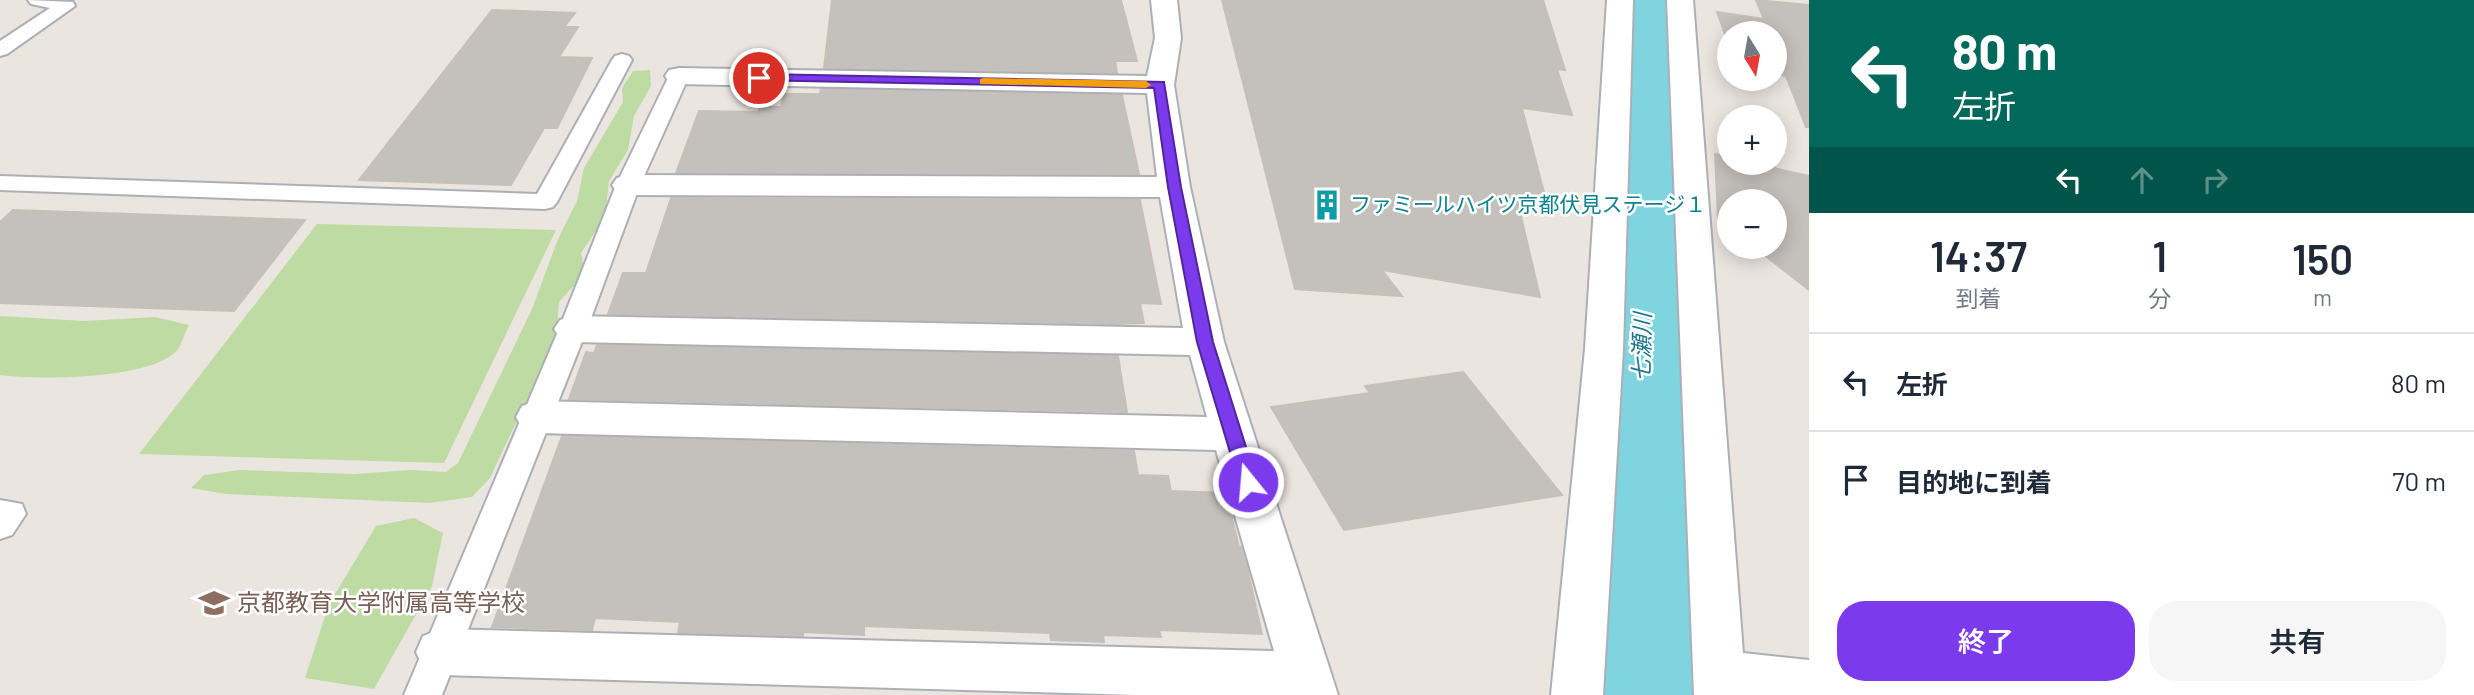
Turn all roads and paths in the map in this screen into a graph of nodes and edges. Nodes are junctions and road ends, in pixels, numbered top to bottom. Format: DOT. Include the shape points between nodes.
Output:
graph roads {
  1 [pos="37,0"];
  2 [pos="1164,0"];
  3 [pos="1620,0"];
  4 [pos="1681,0"];
  5 [pos="0,50"];
  6 [pos="622,60"];
  7 [pos="678,76"];
  8 [pos="1160,85"];
  9 [pos="0,183"];
  10 [pos="628,185"];
  11 [pos="1174,187"];
  12 [pos="573,329"];
  13 [pos="1205,342"];
  14 [pos="537,418"];
  15 [pos="1233,434"];
  16 [pos="0,513"];
  17 [pos="0,525"];
  18 [pos="432,673"];
  19 [pos="1809,684"];
  20 [pos="1310,685"];
  21 [pos="1721,685"];
  22 [pos="1577,695"];
  1 -- 5 [label="lane" via="66,6"];
  2 -- 8 [label="street" via="1168,38"];
  3 -- 22 [label="street" via="1604,349"];
  4 -- 21 [label="street"];
  6 -- 9 [label="lane" via="545,202"];
  7 -- 8 [label="street"];
  7 -- 10 [label="lane"];
  8 -- 11 [label="street"];
  10 -- 11 [label="street"];
  10 -- 12 [label="lane"];
  11 -- 13 [label="street"];
  12 -- 13 [label="street"];
  12 -- 14 [label="lane"];
  13 -- 15 [label="street"];
  14 -- 15 [label="street"];
  14 -- 18 [label="lane"];
  15 -- 20 [label="street"];
  16 -- 17 [label="lane" via="10,514"];
  18 -- 20 [label="street"];
  19 -- 21 [label="street"];
}
